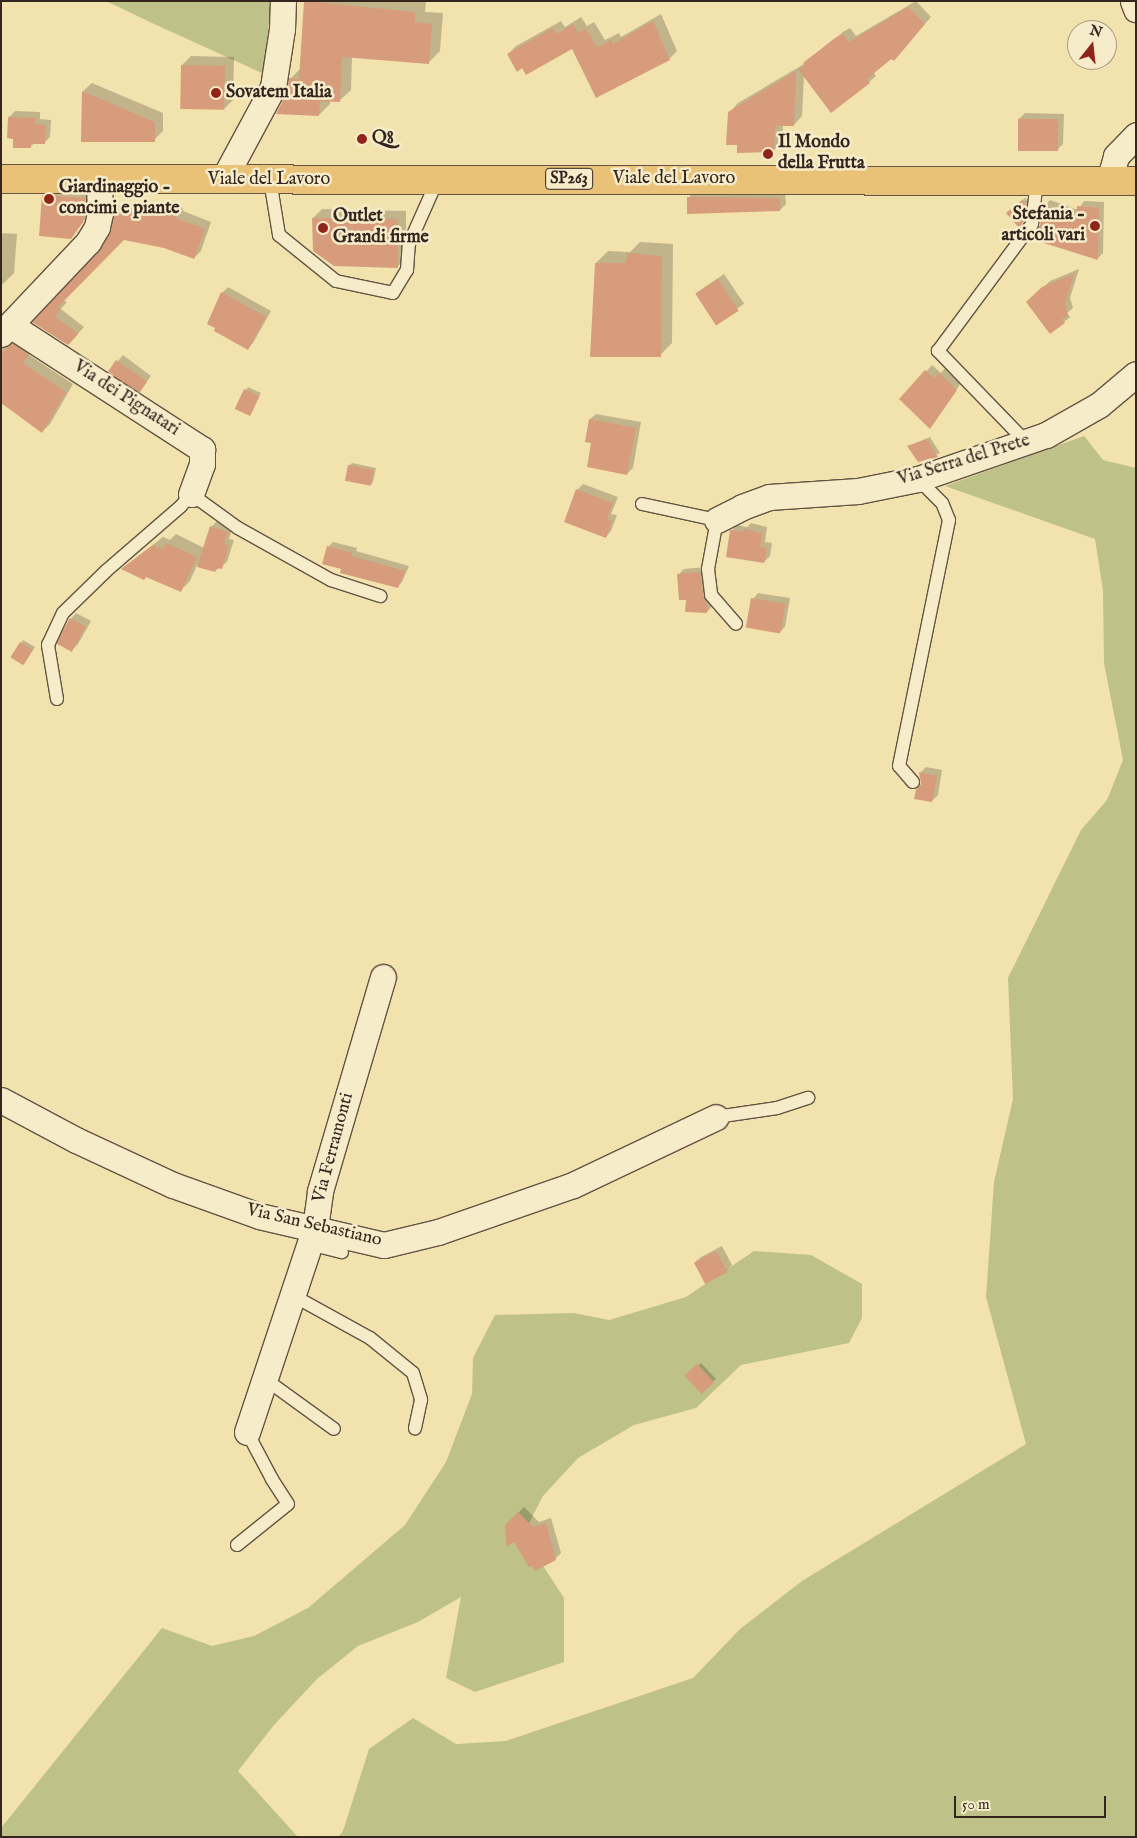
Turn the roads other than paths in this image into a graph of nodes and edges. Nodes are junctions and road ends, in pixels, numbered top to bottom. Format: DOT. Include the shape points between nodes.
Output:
graph roads {
  1 [pos="283,1"];
  2 [pos="1133,1"];
  3 [pos="1136,9"];
  4 [pos="1136,135"];
  5 [pos="1,179"];
  6 [pos="438,179"];
  7 [pos="99,180"];
  8 [pos="223,180"];
  9 [pos="270,180"];
  10 [pos="1037,180"];
  11 [pos="1109,181"];
  12 [pos="1136,181"];
  13 [pos="5,329"];
  14 [pos="1136,374"];
  15 [pos="1026,442"];
  16 [pos="918,479"];
  17 [pos="192,494"];
  18 [pos="642,504"];
  19 [pos="718,520"];
  20 [pos="380,596"];
  21 [pos="736,624"];
  22 [pos="57,699"];
  23 [pos="913,782"];
  24 [pos="383,977"];
  25 [pos="808,1098"];
  26 [pos="1,1100"];
  27 [pos="716,1118"];
  28 [pos="312,1236"];
  29 [pos="342,1252"];
  30 [pos="292,1295"];
  31 [pos="265,1379"];
  32 [pos="415,1428"];
  33 [pos="334,1429"];
  34 [pos="247,1432"];
  35 [pos="237,1545"];
  1 -- 8 [label="street" via="273,87"];
  2 -- 3 [label="street"];
  4 -- 11 [label="street" via="1116,156"];
  5 -- 7 [label="main road, Viale del Lavoro / SP263"];
  6 -- 9 [label="main road, Viale del Lavoro / SP263"];
  6 -- 9 [label="lane" via="409,244 407,270 393,293 336,280 280,235"];
  6 -- 10 [label="main road, Viale del Lavoro / SP263"];
  7 -- 8 [label="main road, Viale del Lavoro / SP263"];
  7 -- 13 [label="street, Via dei Pignatari" via="100,213 97,227 88,242"];
  8 -- 9 [label="main road, Viale del Lavoro / SP263"];
  10 -- 11 [label="main road, Viale del Lavoro / SP263"];
  10 -- 15 [label="lane" via="1032,224 938,351"];
  11 -- 12 [label="main road, Viale del Lavoro / SP263"];
  13 -- 17 [label="street, Via dei Pignatari" via="202,449 202,464"];
  14 -- 15 [label="street, Via Serra del Prete" via="1099,404 1046,436"];
  15 -- 16 [label="street, Via Serra del Prete"];
  16 -- 19 [label="street, Via Serra del Prete" via="858,491 769,497"];
  16 -- 23 [label="lane" via="942,503 948,520 899,766"];
  17 -- 20 [label="lane" via="238,528 330,580"];
  17 -- 22 [label="lane" via="63,613 48,645"];
  18 -- 19 [label="lane"];
  19 -- 21 [label="lane" via="708,569 711,595"];
  24 -- 28 [label="street, Via Ferramonti" via="320,1191"];
  25 -- 27 [label="lane" via="777,1108"];
  26 -- 28 [label="street, Via San Sebastiano" via="76,1140 173,1185"];
  27 -- 28 [label="street, Via San Sebastiano" via="573,1186 438,1232 384,1245"];
  28 -- 29 [label="lane"];
  28 -- 30 [label="street, Via Ferramonti"];
  30 -- 31 [label="street, Via Ferramonti"];
  30 -- 32 [label="lane" via="370,1338 413,1373 421,1400"];
  31 -- 33 [label="lane"];
  31 -- 34 [label="street, Via Ferramonti"];
  34 -- 35 [label="lane" via="288,1504"];
}
